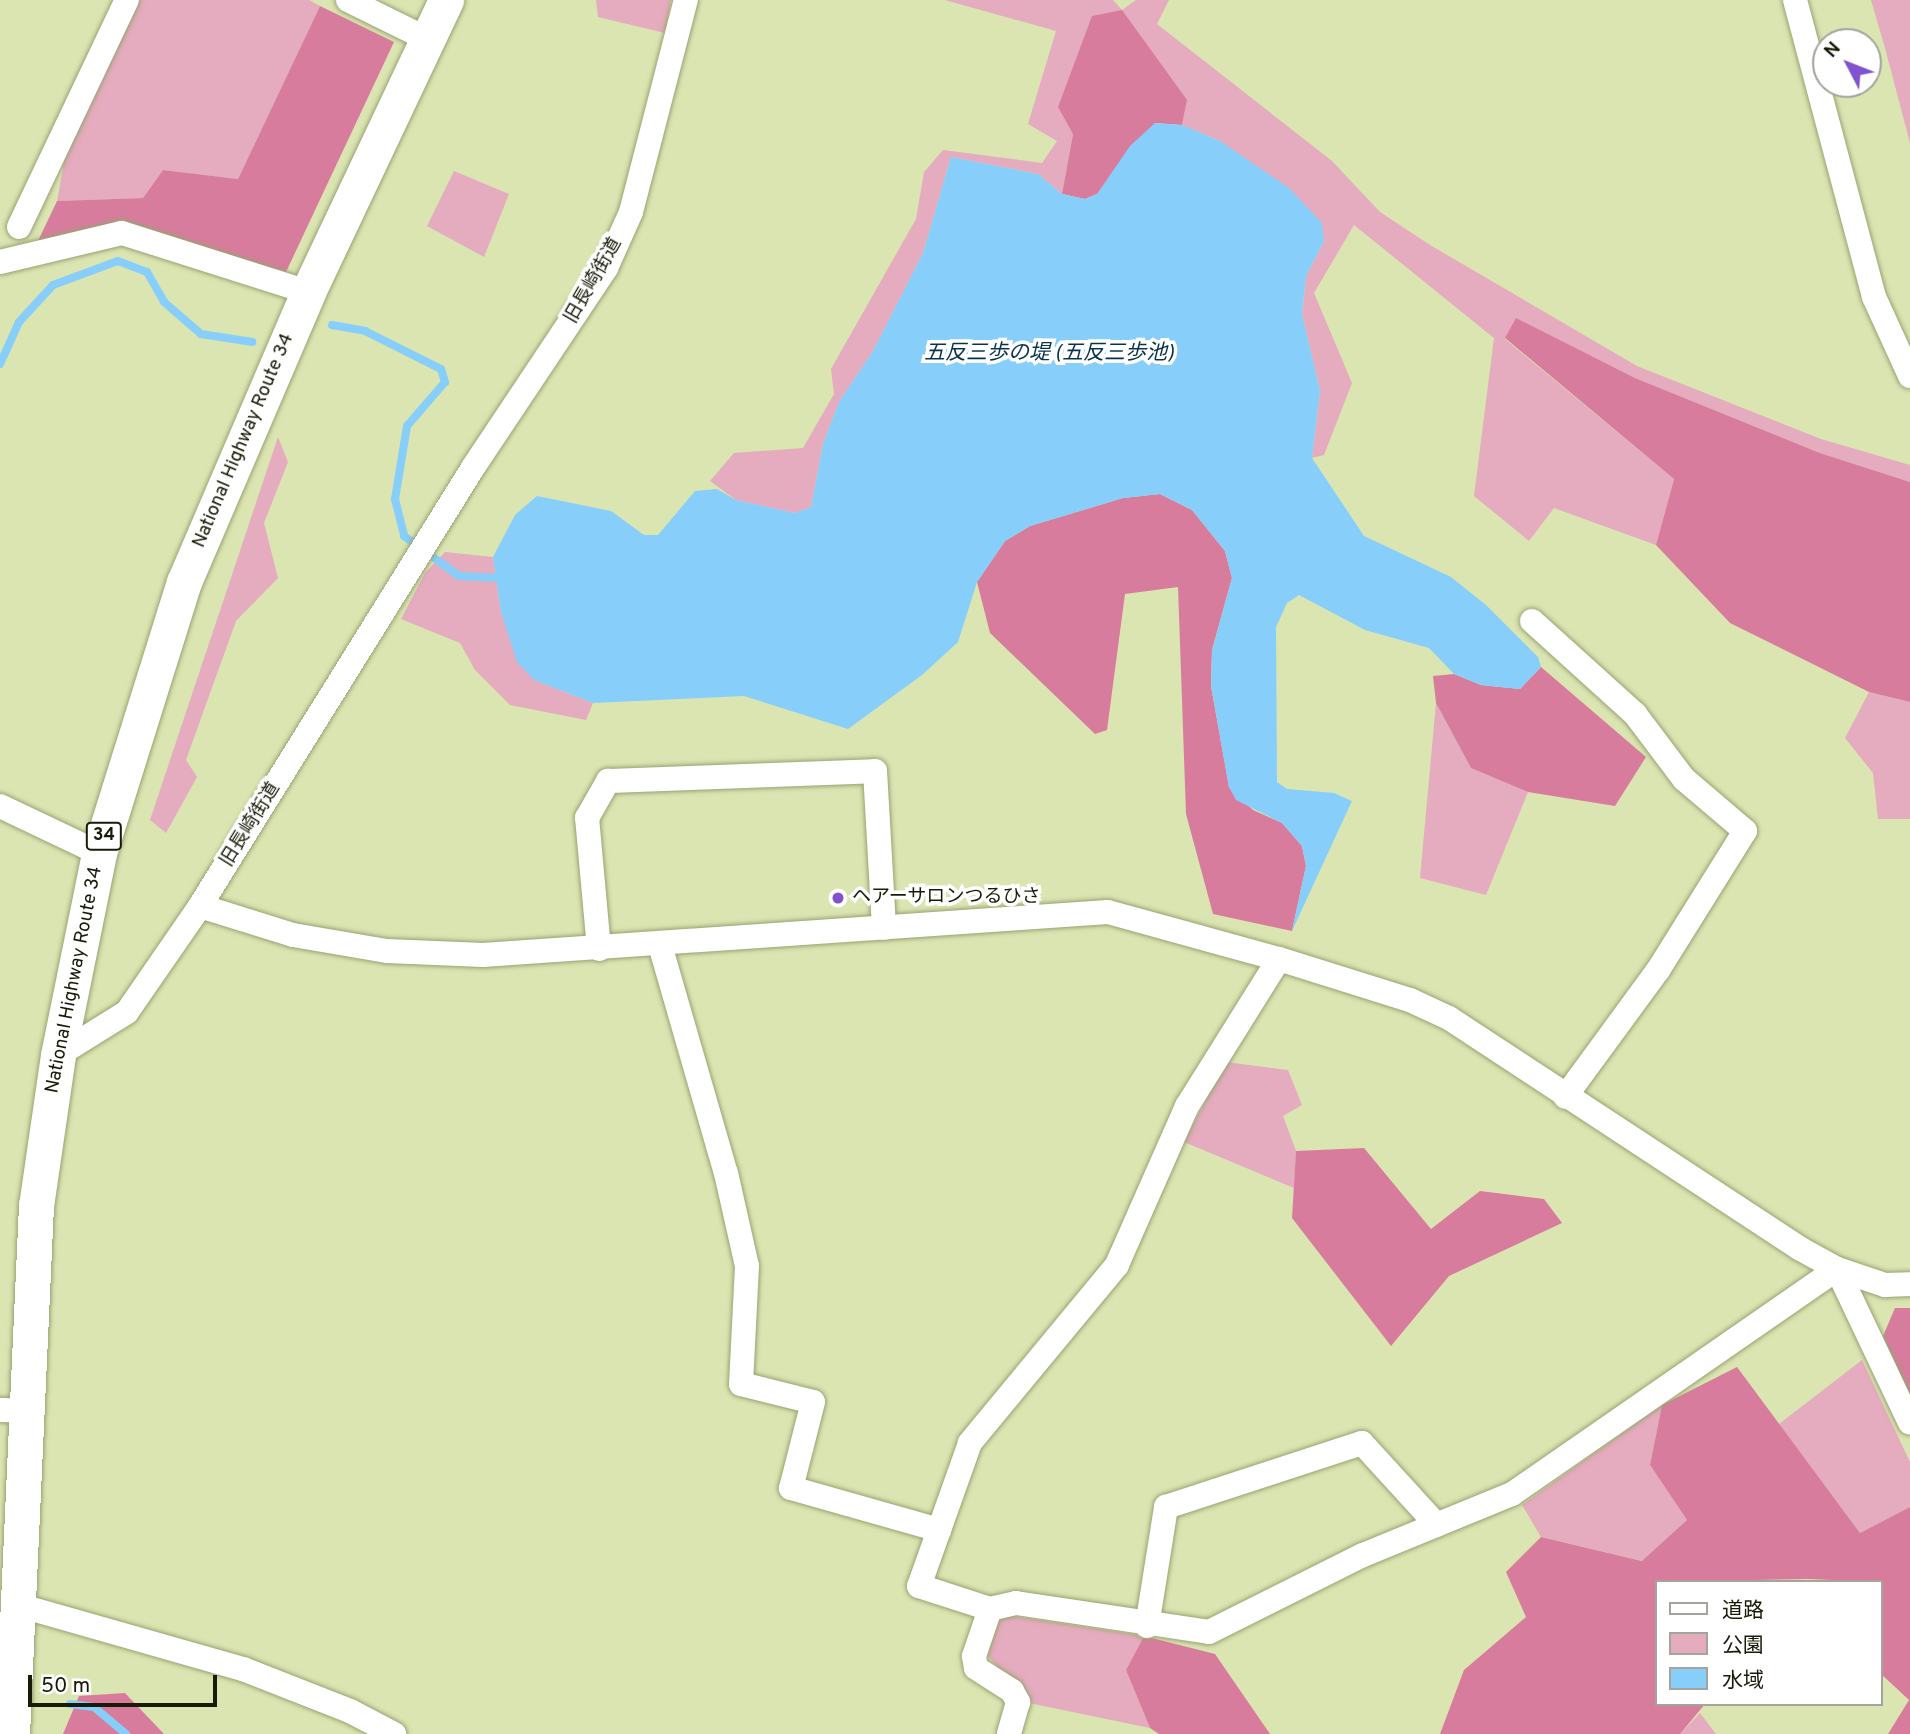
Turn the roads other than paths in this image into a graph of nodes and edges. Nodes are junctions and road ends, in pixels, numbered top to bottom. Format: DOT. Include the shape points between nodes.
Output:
graph roads {
  1 [pos="127,0"];
  2 [pos="348,0"];
  3 [pos="446,0"];
  4 [pos="686,0"];
  5 [pos="1795,0"];
  6 [pos="428,39"];
  7 [pos="19,227"];
  8 [pos="0,261"];
  9 [pos="308,292"];
  10 [pos="1910,376"];
  11 [pos="1531,621"];
  12 [pos="0,806"];
  13 [pos="99,853"];
  14 [pos="200,906"];
  15 [pos="884,928"];
  16 [pos="660,945"];
  17 [pos="599,949"];
  18 [pos="1279,958"];
  19 [pos="58,1055"];
  20 [pos="1565,1097"];
  21 [pos="1837,1269"];
  22 [pos="1910,1284"];
  23 [pos="13,1411"];
  24 [pos="1910,1423"];
  25 [pos="1437,1525"];
  26 [pos="939,1530"];
  27 [pos="18,1605"];
  28 [pos="990,1609"];
  29 [pos="1147,1626"];
  30 [pos="12,1734"];
  31 [pos="394,1734"];
  32 [pos="1009,1734"];
  1 -- 7 [label="street"];
  2 -- 6 [label="street"];
  3 -- 6 [label="highway, National Highway Route 34 / 34"];
  4 -- 14 [label="street, 旧長崎街道" via="631,212 606,268 433,532"];
  5 -- 10 [label="street" via="1874,297"];
  6 -- 9 [label="highway, National Highway Route 34 / 34"];
  8 -- 9 [label="street" via="122,233"];
  9 -- 13 [label="highway, National Highway Route 34 / 34" via="184,582"];
  11 -- 20 [label="street" via="1635,714 1684,779 1745,831 1658,970"];
  12 -- 13 [label="street"];
  13 -- 19 [label="highway, National Highway Route 34 / 34"];
  14 -- 17 [label="street" via="293,935 387,951 483,955"];
  14 -- 19 [label="street, 旧長崎街道" via="127,1012"];
  15 -- 16 [label="street"];
  15 -- 17 [label="street" via="875,771 608,781 587,818"];
  15 -- 18 [label="street" via="1108,912"];
  16 -- 17 [label="street"];
  16 -- 26 [label="street" via="726,1173 747,1266 741,1384 813,1402 791,1488"];
  18 -- 20 [label="street" via="1410,1000 1449,1018"];
  18 -- 26 [label="street" via="1187,1107 1117,1265 970,1443"];
  19 -- 23 [label="highway, National Highway Route 34 / 34"];
  20 -- 21 [label="street"];
  21 -- 22 [label="street" via="1885,1285"];
  21 -- 24 [label="street"];
  21 -- 25 [label="street" via="1512,1494"];
  23 -- 27 [label="highway, National Highway Route 34 / 34"];
  25 -- 29 [label="street" via="1363,1555 1209,1632"];
  25 -- 29 [label="street" via="1362,1443 1166,1507"];
  26 -- 28 [label="street" via="919,1586"];
  27 -- 30 [label="highway, National Highway Route 34 / 34"];
  27 -- 31 [label="street" via="243,1669"];
  28 -- 29 [label="street" via="1016,1603"];
  28 -- 32 [label="street" via="974,1656 976,1668 1012,1691 1018,1702"];
}
